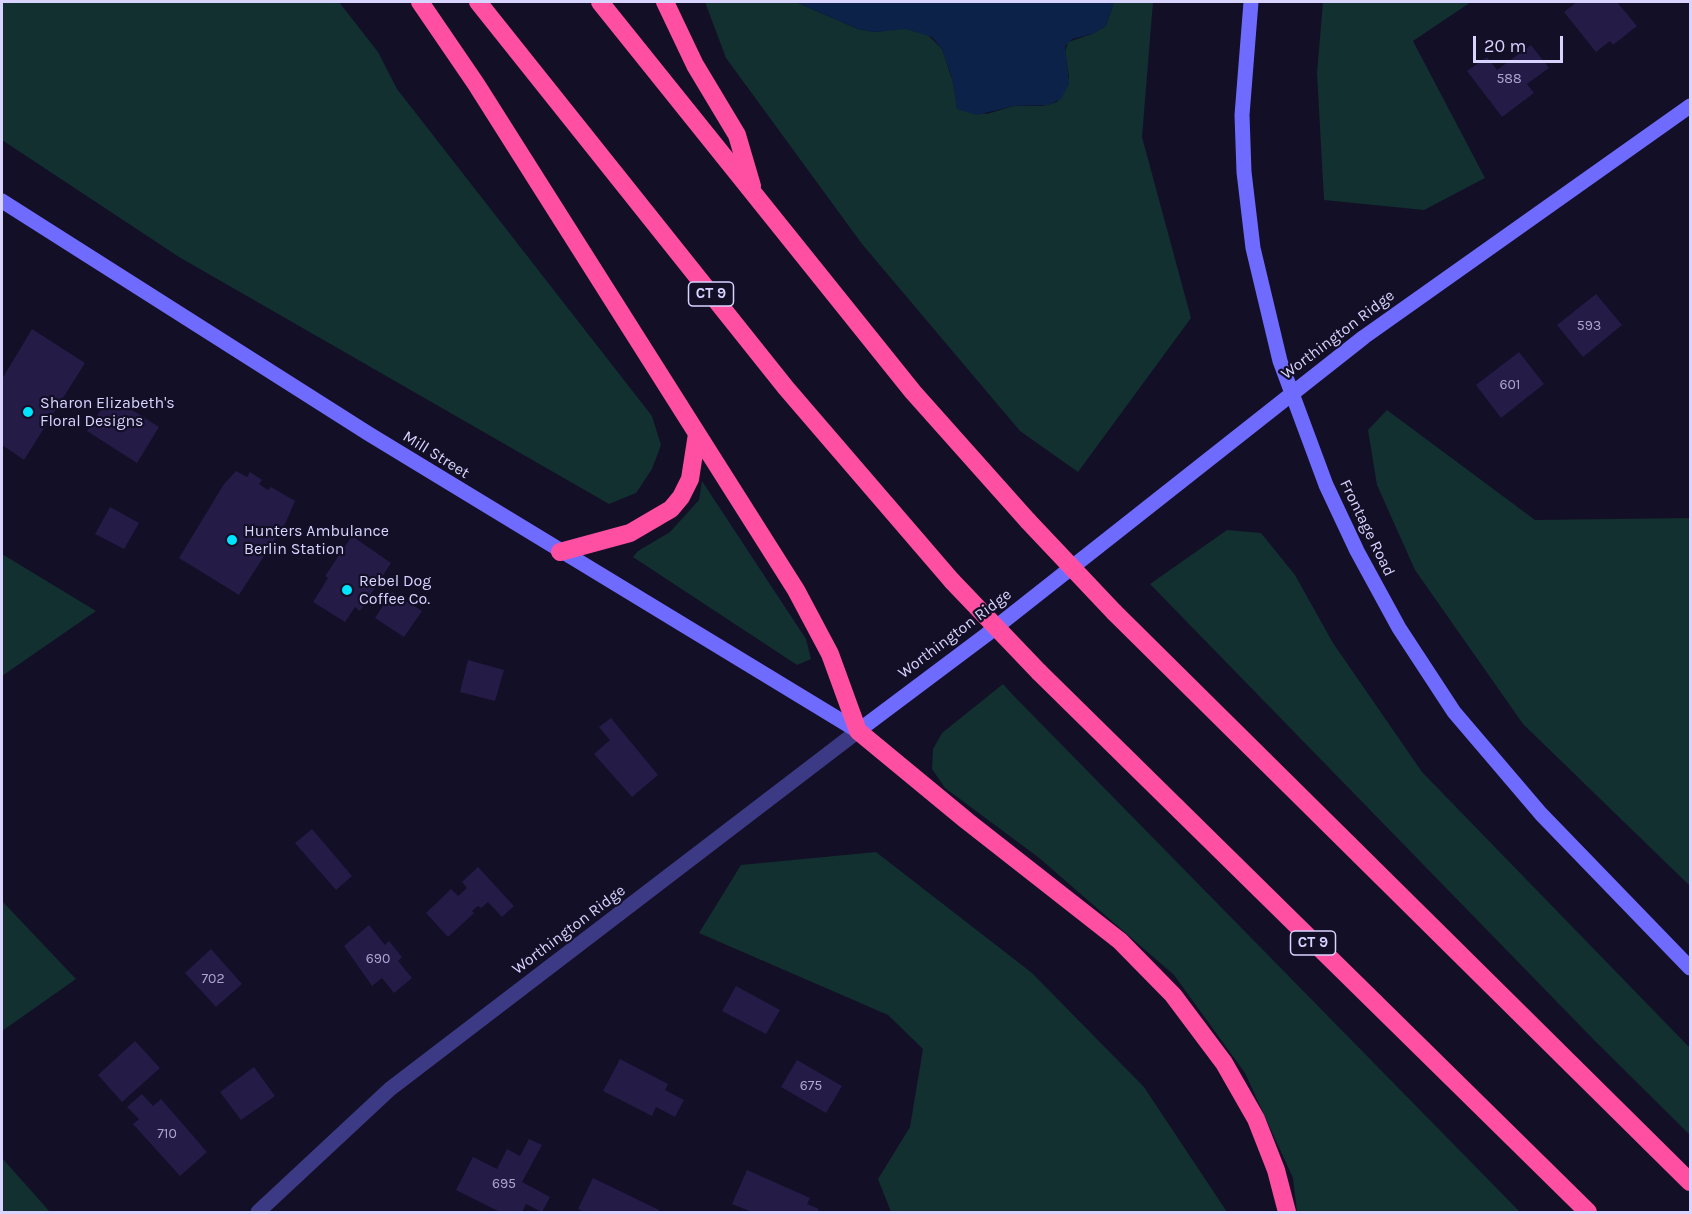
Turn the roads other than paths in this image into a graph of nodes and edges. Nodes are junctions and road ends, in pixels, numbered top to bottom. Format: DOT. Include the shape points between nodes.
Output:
graph roads {
  1 [pos="420,2"];
  2 [pos="478,2"];
  3 [pos="600,2"];
  4 [pos="665,2"];
  5 [pos="1251,2"];
  6 [pos="1690,106"];
  7 [pos="755,196"];
  8 [pos="2,201"];
  9 [pos="1291,393"];
  10 [pos="697,434"];
  11 [pos="560,552"];
  12 [pos="858,731"];
  13 [pos="1690,968"];
  14 [pos="1690,1182"];
  15 [pos="258,1212"];
  16 [pos="1287,1212"];
  17 [pos="1588,1212"];
  1 -- 10 [label="highway"];
  2 -- 17 [label="highway, CT 9, bridge" via="786,388 952,581 1039,672"];
  3 -- 7 [label="highway"];
  4 -- 7 [label="highway" via="695,65 737,135"];
  5 -- 9 [label="main road, Frontage Road" via="1242,115 1246,201 1261,289"];
  6 -- 9 [label="main road, Worthington Ridge" via="1449,274"];
  7 -- 14 [label="highway, bridge" via="913,392 1114,612"];
  8 -- 11 [label="main road, Mill Street"];
  9 -- 12 [label="main road, Worthington Ridge" via="986,635"];
  9 -- 13 [label="main road, Frontage Road" via="1317,463 1358,551 1399,628 1444,698 1524,796"];
  10 -- 11 [label="highway" via="690,479 671,509 630,532"];
  10 -- 12 [label="highway" via="811,616 830,654"];
  11 -- 12 [label="main road, Mill Street"];
  12 -- 15 [label="street, Worthington Ridge" via="390,1089"];
  12 -- 16 [label="highway" via="1108,931 1173,995 1224,1063 1256,1119"];
}
